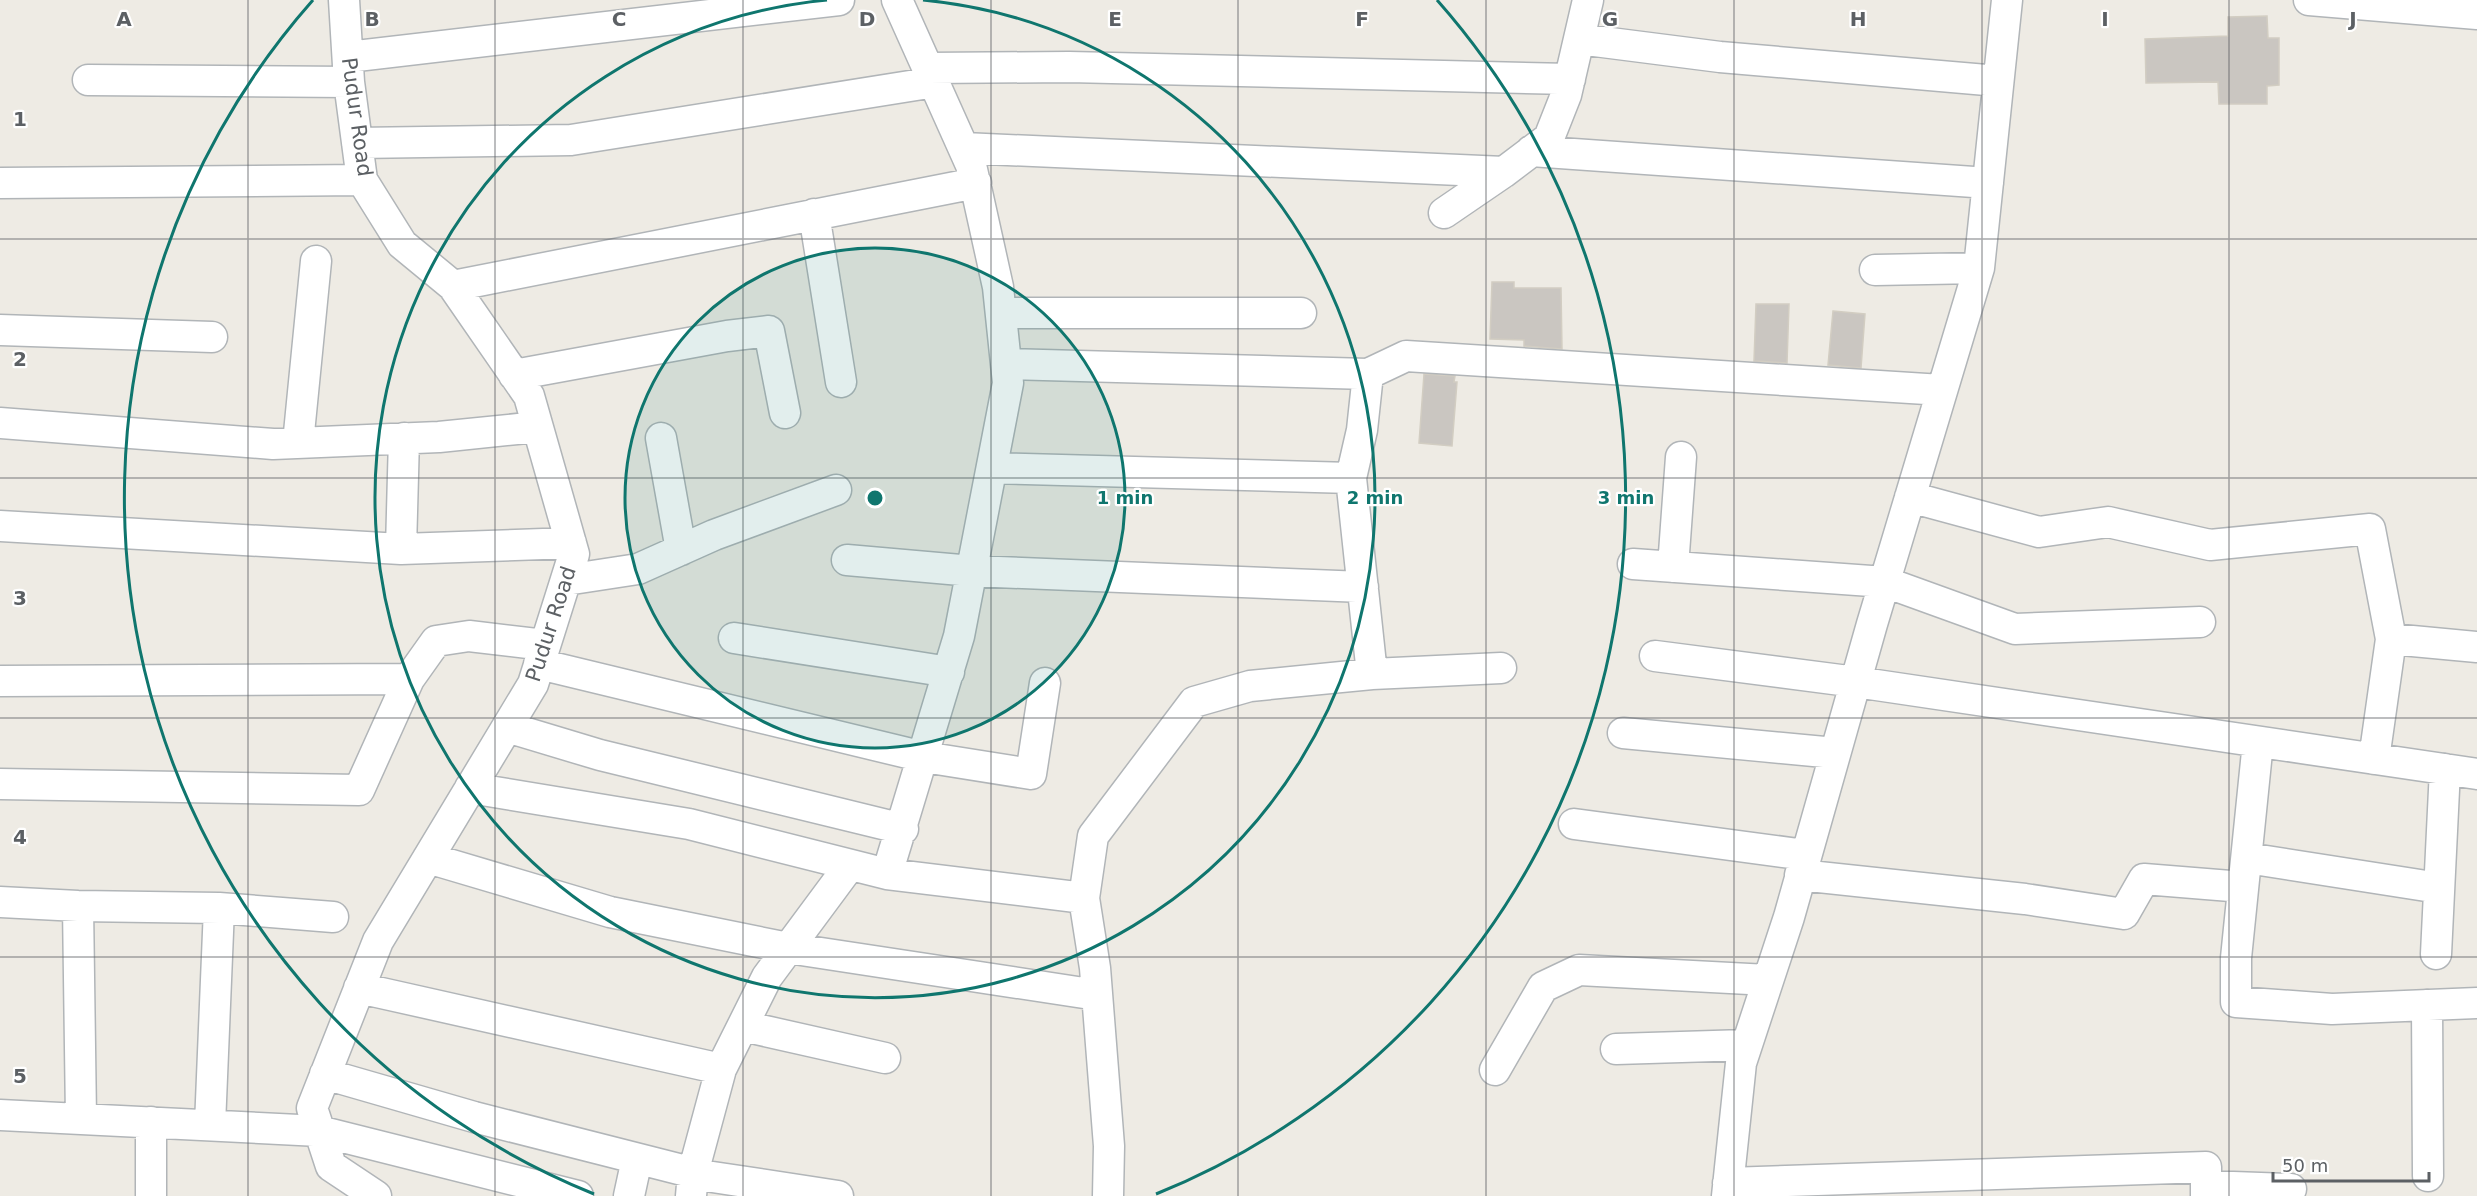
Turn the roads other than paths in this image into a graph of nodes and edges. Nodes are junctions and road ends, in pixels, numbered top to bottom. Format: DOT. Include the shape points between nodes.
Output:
graph roads {
  1 [pos="344,0"];
  2 [pos="839,0"];
  3 [pos="897,0"];
  4 [pos="1588,0"];
  5 [pos="2007,0"];
  6 [pos="2326,1"];
  7 [pos="2477,14"];
  8 [pos="1579,39"];
  9 [pos="349,69"];
  10 [pos="932,75"];
  11 [pos="1570,79"];
  12 [pos="88,80"];
  13 [pos="1998,81"];
  14 [pos="357,142"];
  15 [pos="964,148"];
  16 [pos="1531,151"];
  17 [pos="1504,172"];
  18 [pos="362,180"];
  19 [pos="0,183"];
  20 [pos="976,183"];
  21 [pos="1988,183"];
  22 [pos="1444,213"];
  23 [pos="814,214"];
  24 [pos="316,261"];
  25 [pos="1979,268"];
  26 [pos="1875,270"];
  27 [pos="453,286"];
  28 [pos="1001,313"];
  29 [pos="1301,313"];
  30 [pos="0,330"];
  31 [pos="212,338"];
  32 [pos="1006,364"];
  33 [pos="1368,374"];
  34 [pos="514,375"];
  35 [pos="841,382"];
  36 [pos="1942,390"];
  37 [pos="785,412"];
  38 [pos="0,423"];
  39 [pos="537,427"];
  40 [pos="404,438"];
  41 [pos="661,438"];
  42 [pos="298,443"];
  43 [pos="1681,457"];
  44 [pos="992,468"];
  45 [pos="1351,478"];
  46 [pos="836,490"];
  47 [pos="1910,497"];
  48 [pos="0,526"];
  49 [pos="571,543"];
  50 [pos="401,549"];
  51 [pos="681,550"];
  52 [pos="847,560"];
  53 [pos="1633,564"];
  54 [pos="1673,567"];
  55 [pos="972,571"];
  56 [pos="566,580"];
  57 [pos="1885,582"];
  58 [pos="1363,587"];
  59 [pos="2200,622"];
  60 [pos="734,638"];
  61 [pos="2391,639"];
  62 [pos="2477,647"];
  63 [pos="542,654"];
  64 [pos="1655,657"];
  65 [pos="1501,668"];
  66 [pos="949,672"];
  67 [pos="1372,674"];
  68 [pos="409,679"];
  69 [pos="0,681"];
  70 [pos="1856,682"];
  71 [pos="1045,683"];
  72 [pos="507,727"];
  73 [pos="1623,733"];
  74 [pos="2258,742"];
  75 [pos="1835,753"];
  76 [pos="924,757"];
  77 [pos="2374,759"];
  78 [pos="2445,770"];
  79 [pos="2477,774"];
  80 [pos="0,784"];
  81 [pos="470,788"];
  82 [pos="1574,824"];
  83 [pos="903,829"];
  84 [pos="428,858"];
  85 [pos="850,865"];
  86 [pos="1803,865"];
  87 [pos="2245,873"];
  88 [pos="887,874"];
  89 [pos="2439,888"];
  90 [pos="1084,897"];
  91 [pos="0,902"];
  92 [pos="78,906"];
  93 [pos="219,908"];
  94 [pos="333,917"];
  95 [pos="788,948"];
  96 [pos="2436,954"];
  97 [pos="1768,980"];
  98 [pos="359,988"];
  99 [pos="1097,995"];
  100 [pos="2477,1003"];
  101 [pos="2427,1005"];
  102 [pos="742,1026"];
  103 [pos="1746,1045"];
  104 [pos="1616,1049"];
  105 [pos="885,1058"];
  106 [pos="720,1069"];
  107 [pos="1495,1070"];
  108 [pos="325,1074"];
  109 [pos="0,1115"];
  110 [pos="81,1118"];
  111 [pos="151,1122"];
  112 [pos="210,1125"];
  113 [pos="320,1131"];
  114 [pos="637,1159"];
  115 [pos="2428,1176"];
  116 [pos="692,1185"];
  117 [pos="1727,1189"];
  118 [pos="2291,1189"];
  119 [pos="2206,1191"];
  120 [pos="151,1196"];
  121 [pos="376,1196"];
  122 [pos="578,1196"];
  123 [pos="629,1196"];
  124 [pos="838,1196"];
  125 [pos="1108,1196"];
  1 -- 9 [label="street, Pudur Road"];
  2 -- 9 [label="street"];
  3 -- 10 [label="street"];
  4 -- 8 [label="street"];
  5 -- 13 [label="street"];
  6 -- 7 [label="street"];
  8 -- 11 [label="street"];
  8 -- 13 [label="street" via="1720,57"];
  9 -- 12 [label="street"];
  9 -- 14 [label="street, Pudur Road"];
  10 -- 11 [label="street" via="1069,67"];
  10 -- 14 [label="street" via="571,140"];
  10 -- 15 [label="street"];
  11 -- 16 [label="street" via="1549,138"];
  13 -- 21 [label="street"];
  14 -- 18 [label="street, Pudur Road"];
  15 -- 17 [label="street"];
  15 -- 20 [label="street"];
  16 -- 17 [label="street"];
  16 -- 21 [label="street"];
  17 -- 22 [label="street"];
  18 -- 19 [label="street"];
  18 -- 27 [label="street, Pudur Road" via="402,244"];
  20 -- 23 [label="street"];
  20 -- 28 [label="street"];
  21 -- 25 [label="street"];
  23 -- 27 [label="street"];
  23 -- 35 [label="street"];
  24 -- 42 [label="street"];
  25 -- 26 [label="street"];
  25 -- 36 [label="street"];
  27 -- 34 [label="street, Pudur Road"];
  28 -- 29 [label="street"];
  28 -- 32 [label="street"];
  30 -- 31 [label="street"];
  32 -- 33 [label="street"];
  32 -- 44 [label="street" via="1008,383"];
  33 -- 36 [label="street" via="1406,356"];
  33 -- 45 [label="street" via="1362,430"];
  34 -- 37 [label="street" via="769,331"];
  34 -- 39 [label="street, Pudur Road" via="529,396"];
  36 -- 47 [label="street"];
  38 -- 42 [label="street"];
  39 -- 40 [label="street"];
  39 -- 49 [label="street, Pudur Road"];
  40 -- 42 [label="street"];
  40 -- 50 [label="street"];
  41 -- 51 [label="street"];
  43 -- 54 [label="street"];
  44 -- 45 [label="street"];
  44 -- 55 [label="street"];
  45 -- 58 [label="street"];
  46 -- 51 [label="street"];
  47 -- 57 [label="street"];
  47 -- 61 [label="street" via="2039,532 2108,522 2210,545 2370,528"];
  48 -- 50 [label="street"];
  49 -- 50 [label="street"];
  49 -- 56 [label="street, Pudur Road" via="574,554"];
  51 -- 56 [label="street" via="638,569"];
  52 -- 55 [label="street"];
  53 -- 54 [label="street"];
  54 -- 57 [label="street"];
  55 -- 58 [label="street"];
  55 -- 66 [label="street"];
  56 -- 63 [label="street, Pudur Road"];
  57 -- 59 [label="street" via="2015,629"];
  57 -- 70 [label="street"];
  58 -- 67 [label="street"];
  60 -- 66 [label="street"];
  61 -- 62 [label="street"];
  61 -- 77 [label="street"];
  63 -- 68 [label="street" via="469,636 436,641"];
  63 -- 72 [label="street, Pudur Road" via="533,684"];
  63 -- 76 [label="street"];
  64 -- 70 [label="street"];
  65 -- 67 [label="street"];
  66 -- 76 [label="street"];
  67 -- 90 [label="street" via="1250,686 1194,702 1093,836"];
  68 -- 69 [label="street"];
  68 -- 80 [label="street" via="359,790"];
  70 -- 74 [label="street"];
  70 -- 75 [label="street"];
  71 -- 76 [label="street" via="1031,774"];
  72 -- 81 [label="street, Pudur Road"];
  72 -- 83 [label="street" via="600,755"];
  73 -- 75 [label="street"];
  74 -- 77 [label="street"];
  74 -- 87 [label="street"];
  75 -- 86 [label="street"];
  76 -- 83 [label="street"];
  77 -- 78 [label="street"];
  78 -- 79 [label="street"];
  78 -- 89 [label="street"];
  81 -- 84 [label="street, Pudur Road"];
  81 -- 85 [label="street" via="689,824"];
  82 -- 86 [label="street"];
  83 -- 88 [label="street"];
  84 -- 95 [label="street" via="610,912"];
  84 -- 98 [label="street, Pudur Road" via="378,941"];
  85 -- 88 [label="street"];
  85 -- 95 [label="street"];
  86 -- 87 [label="street" via="2124,914 2144,879"];
  86 -- 97 [label="street"];
  87 -- 89 [label="street"];
  87 -- 101 [label="street" via="2236,958 2236,1002 2331,1009"];
  88 -- 90 [label="street"];
  89 -- 96 [label="street"];
  90 -- 99 [label="street"];
  91 -- 92 [label="street"];
  92 -- 93 [label="street"];
  92 -- 110 [label="street"];
  93 -- 94 [label="street"];
  93 -- 112 [label="street"];
  95 -- 99 [label="street"];
  95 -- 102 [label="street" via="767,977"];
  97 -- 103 [label="street"];
  97 -- 107 [label="street" via="1579,970 1543,987"];
  98 -- 106 [label="street"];
  98 -- 108 [label="street, Pudur Road"];
  99 -- 125 [label="street" via="1109,1146"];
  100 -- 101 [label="street"];
  101 -- 115 [label="street"];
  102 -- 105 [label="street"];
  102 -- 106 [label="street"];
  103 -- 104 [label="street"];
  103 -- 117 [label="street"];
  106 -- 116 [label="street"];
  108 -- 113 [label="street, Pudur Road" via="312,1108"];
  108 -- 114 [label="street"];
  109 -- 110 [label="street"];
  110 -- 111 [label="street"];
  111 -- 112 [label="street"];
  111 -- 120 [label="street"];
  112 -- 113 [label="street"];
  113 -- 121 [label="street, Pudur Road" via="331,1166"];
  113 -- 122 [label="street"];
  114 -- 116 [label="street"];
  114 -- 123 [label="street"];
  116 -- 124 [label="street"];
  117 -- 119 [label="street" via="2206,1167"];
  118 -- 119 [label="street"];
}
